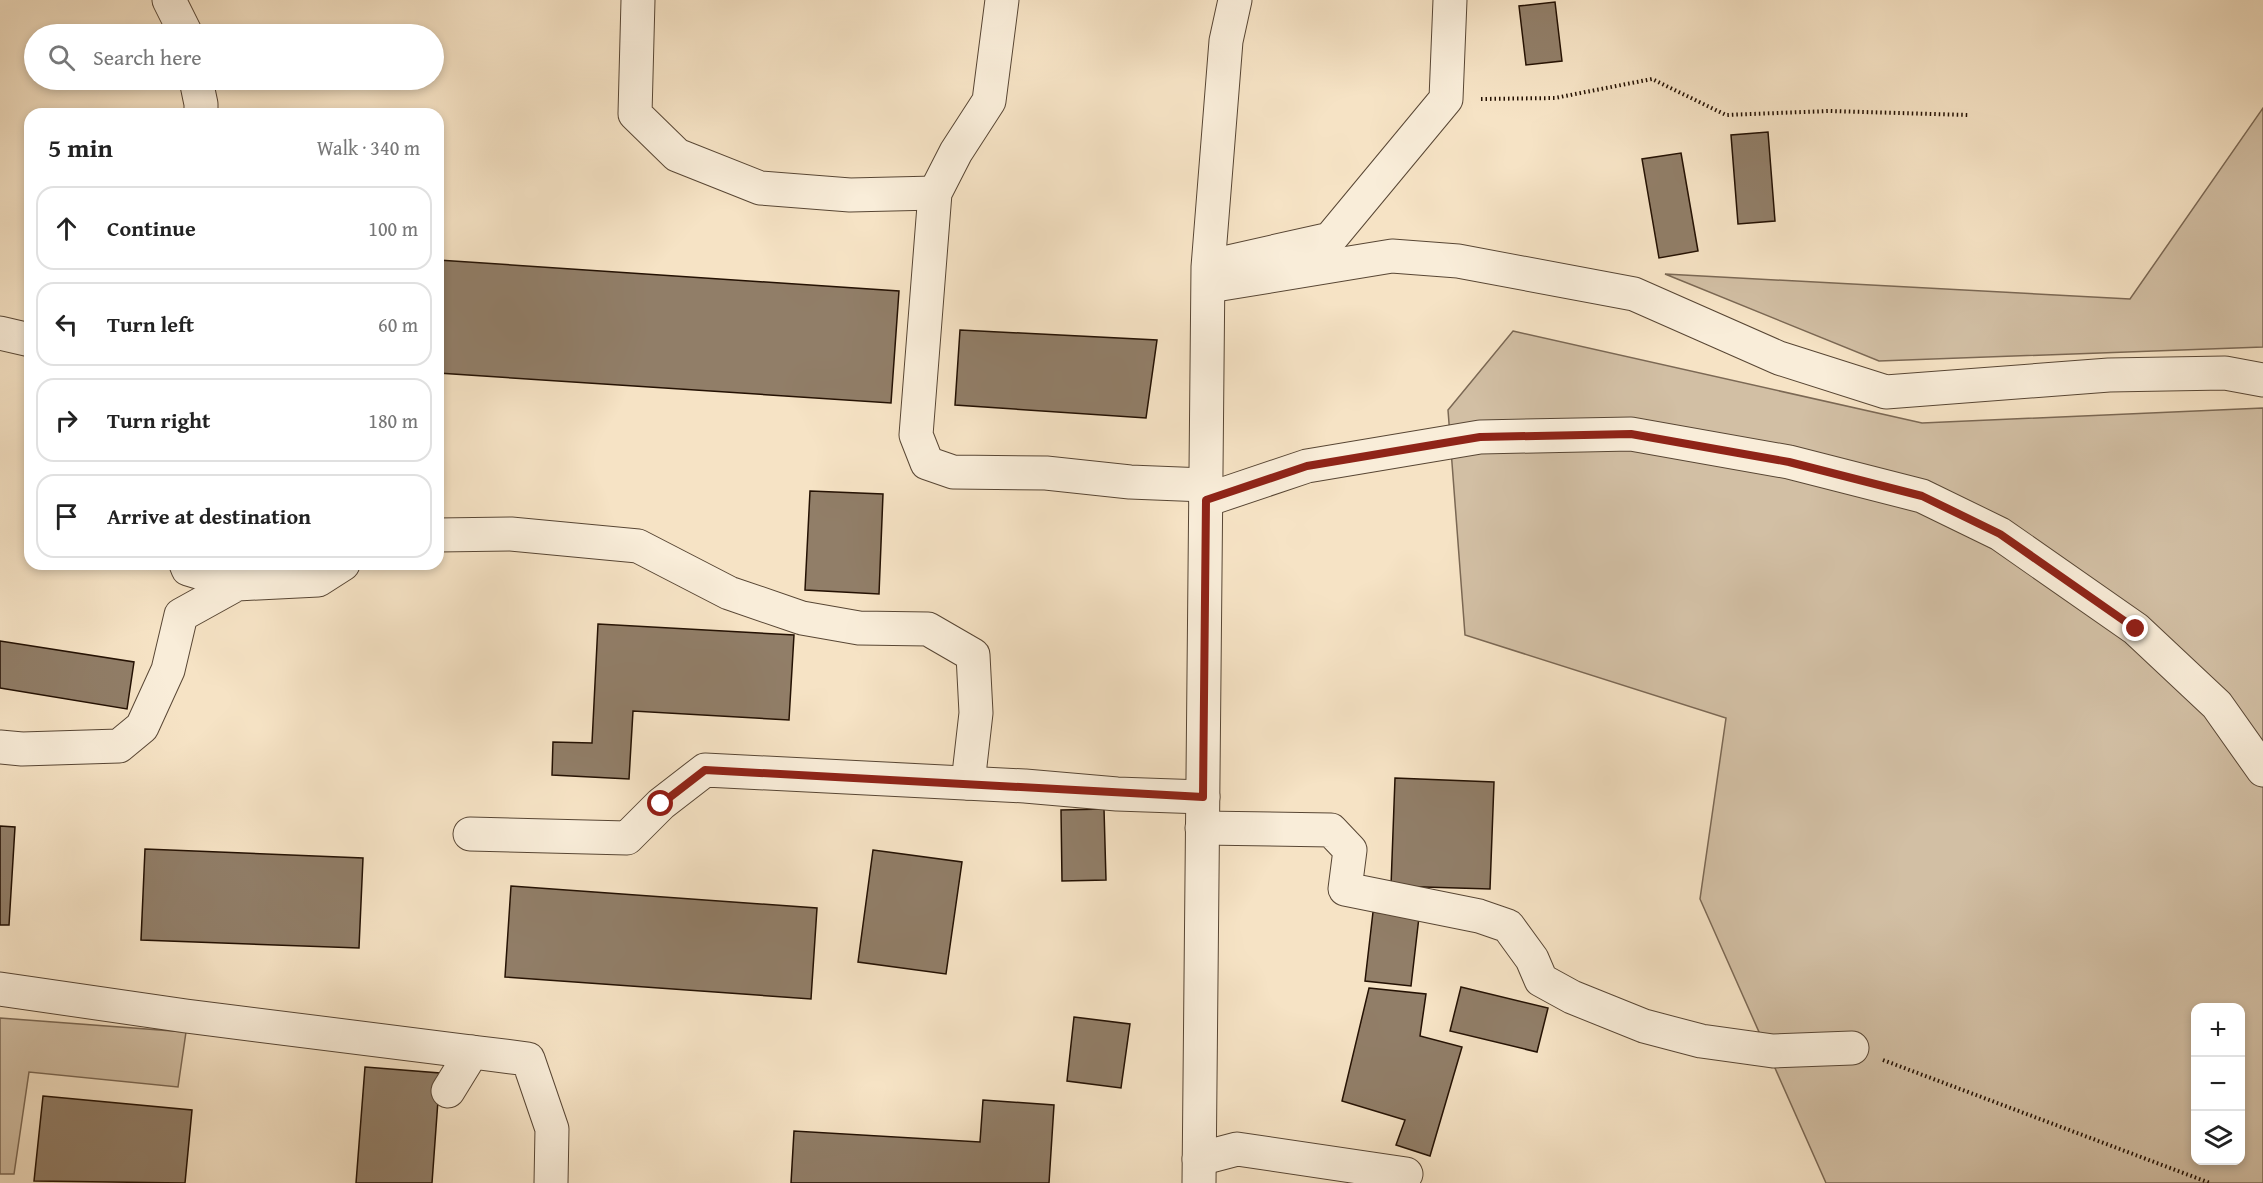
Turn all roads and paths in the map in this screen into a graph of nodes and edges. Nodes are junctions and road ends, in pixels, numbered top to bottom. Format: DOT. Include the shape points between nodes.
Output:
graph roads {
  1 [pos="169,0"];
  2 [pos="638,0"];
  3 [pos="1002,0"];
  4 [pos="1235,0"];
  5 [pos="1449,0"];
  6 [pos="181,24"];
  7 [pos="198,90"];
  8 [pos="1446,99"];
  9 [pos="201,108"];
  10 [pos="1968,115"];
  11 [pos="935,193"];
  12 [pos="1209,276"];
  13 [pos="0,333"];
  14 [pos="24,339"];
  15 [pos="2263,380"];
  16 [pos="1205,492"];
  17 [pos="444,535"];
  18 [pos="191,570"];
  19 [pos="334,570"];
  20 [pos="237,584"];
  21 [pos="0,747"];
  22 [pos="2263,770"];
  23 [pos="968,783"];
  24 [pos="1203,812"];
  25 [pos="470,834"];
  26 [pos="0,989"];
  27 [pos="1851,1048"];
  28 [pos="472,1052"];
  29 [pos="448,1091"];
  30 [pos="1199,1171"];
  31 [pos="1406,1174"];
  32 [pos="551,1183"];
  33 [pos="2210,1183"];
  1 -- 6 [label="street"];
  2 -- 11 [label="street" via="635,114 677,155 760,189 850,195"];
  3 -- 11 [label="street" via="989,101"];
  4 -- 12 [label="street" via="1226,41"];
  5 -- 8 [label="street"];
  7 -- 9 [label="street"];
  8 -- 10 [label="path" via="1555,98 1652,79 1726,115 1829,111"];
  8 -- 12 [label="street" via="1330,239"];
  11 -- 16 [label="street" via="916,435 927,463 953,472 1046,473"];
  12 -- 15 [label="street" via="1392,256 1458,261 1634,294 1779,358 1886,392 2109,375 2225,373"];
  12 -- 16 [label="street"];
  13 -- 14 [label="street"];
  16 -- 22 [label="street" via="1307,466 1480,437 1631,434 1789,462 1911,493 2000,534 2136,629 2217,705"];
  16 -- 24 [label="street"];
  17 -- 23 [label="street" via="511,534 638,546 729,593 802,618 859,628 928,629 974,655 976,713"];
  18 -- 20 [label="street"];
  19 -- 20 [label="street" via="318,580"];
  20 -- 21 [label="street" via="181,615 168,670 142,727 119,746"];
  23 -- 24 [label="street" via="1117,794"];
  23 -- 25 [label="street" via="705,770 661,804 627,838"];
  24 -- 27 [label="street" via="1331,830 1350,850 1345,889 1479,915 1508,926 1532,959 1541,980 1644,1026 1701,1041 1773,1051"];
  24 -- 30 [label="street"];
  26 -- 28 [label="street"];
  27 -- 33 [label="path"];
  28 -- 29 [label="street"];
  28 -- 32 [label="street" via="528,1059 552,1129"];
  30 -- 31 [label="street" via="1237,1149"];
}
